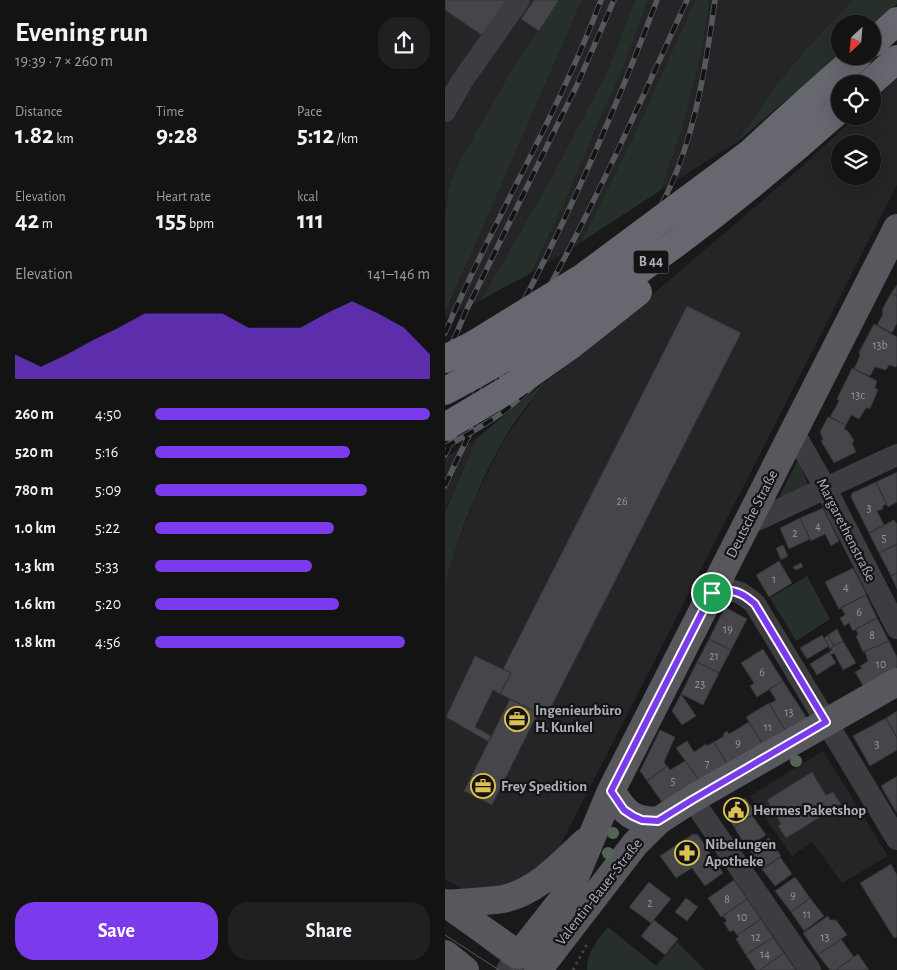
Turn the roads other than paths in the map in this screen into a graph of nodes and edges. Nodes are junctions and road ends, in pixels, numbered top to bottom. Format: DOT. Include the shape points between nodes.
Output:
graph roads {
  1 [pos="519,0"];
  2 [pos="897,21"];
  3 [pos="881,36"];
  4 [pos="897,59"];
  5 [pos="848,65"];
  6 [pos="879,75"];
  7 [pos="445,111"];
  8 [pos="831,117"];
  9 [pos="897,228"];
  10 [pos="691,233"];
  11 [pos="595,268"];
  12 [pos="445,338"];
  13 [pos="445,359"];
  14 [pos="445,391"];
  15 [pos="445,427"];
  16 [pos="794,433"];
  17 [pos="897,455"];
  18 [pos="826,489"];
  19 [pos="746,525"];
  20 [pos="712,593"];
  21 [pos="897,628"];
  22 [pos="897,682"];
  23 [pos="826,722"];
  24 [pos="605,788"];
  25 [pos="692,800"];
  26 [pos="658,821"];
  27 [pos="593,834"];
  28 [pos="897,839"];
  29 [pos="445,904"];
  30 [pos="445,954"];
  31 [pos="529,967"];
  32 [pos="465,970"];
  33 [pos="811,970"];
  1 -- 7 [label="street"];
  2 -- 3 [label="highway"];
  4 -- 6 [label="highway"];
  5 -- 11 [label="highway, B 44, bridge" via="749,154"];
  8 -- 10 [label="highway, B 44, bridge"];
  9 -- 16 [label="main road, Deutsche Straße"];
  10 -- 14 [label="highway, B 44, bridge" via="565,321"];
  10 -- 15 [label="highway, bridge" via="652,280 578,339 507,390"];
  11 -- 12 [label="highway" via="574,269"];
  11 -- 13 [label="highway, B 44, bridge" via="473,345"];
  16 -- 18 [label="street, Margarethenstraße"];
  16 -- 19 [label="main road, Deutsche Straße"];
  17 -- 18 [label="street"];
  18 -- 19 [label="street"];
  18 -- 21 [label="street, Margarethenstraße"];
  19 -- 20 [label="main road, Deutsche Straße"];
  20 -- 23 [label="street" via="735,591 746,595 755,604"];
  20 -- 24 [label="main road, Deutsche Straße"];
  22 -- 23 [label="main road, Valentin-Bauer-Straße"];
  23 -- 25 [label="main road, Valentin-Bauer-Straße"];
  23 -- 28 [label="street"];
  24 -- 26 [label="main road" via="633,816"];
  24 -- 27 [label="main road, Deutsche Straße"];
  25 -- 26 [label="main road, Valentin-Bauer-Straße"];
  25 -- 33 [label="street"];
  26 -- 31 [label="main road, Valentin-Bauer-Straße"];
  27 -- 29 [label="main road" via="554,872 519,894 504,899"];
  27 -- 31 [label="main road, Deutsche Straße"];
  29 -- 31 [label="main road"];
  30 -- 32 [label="main road"];
}
